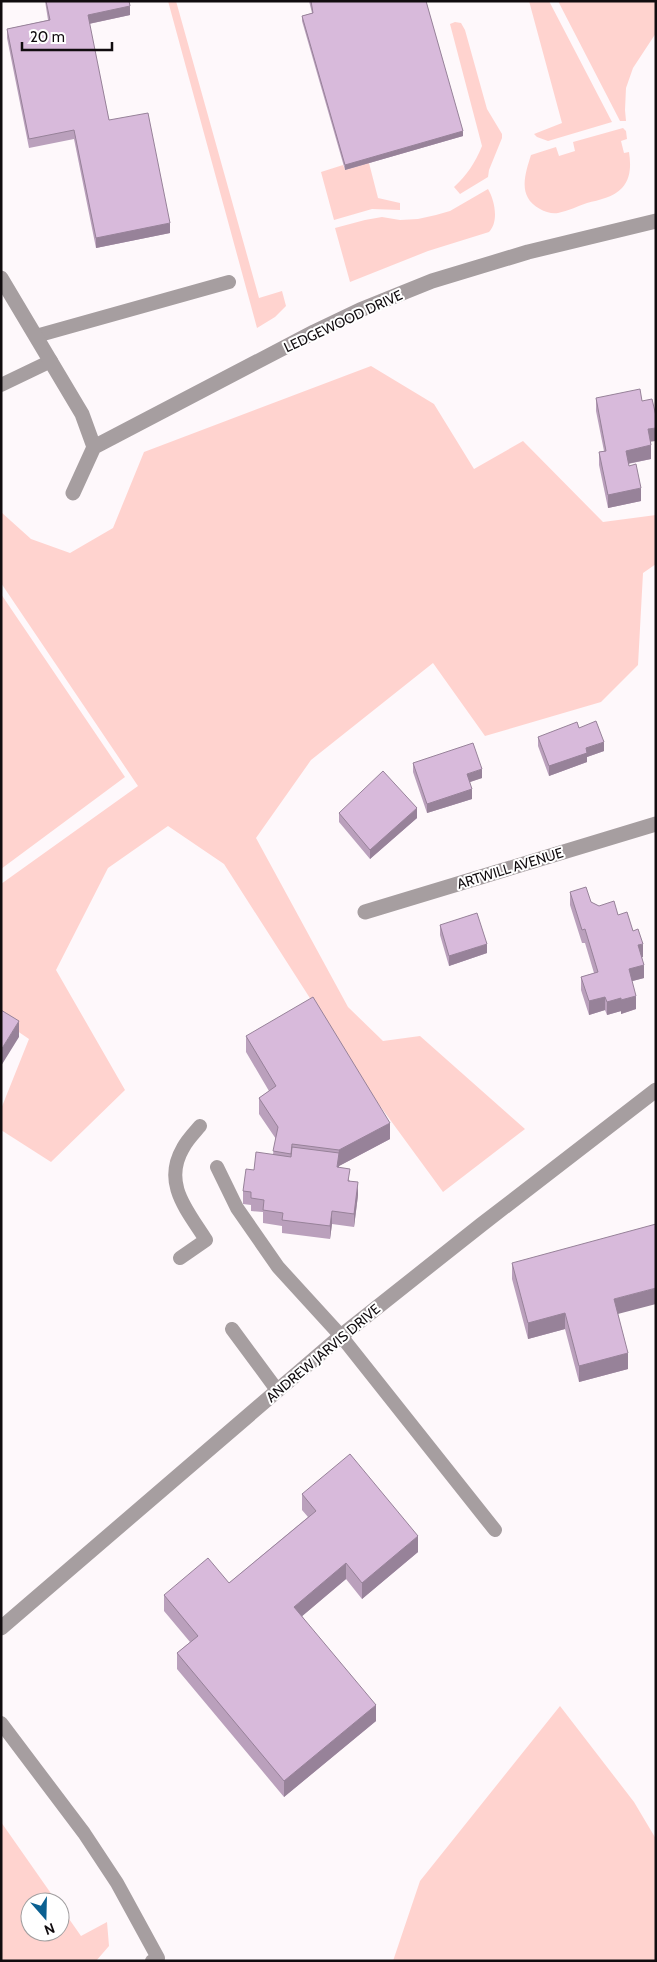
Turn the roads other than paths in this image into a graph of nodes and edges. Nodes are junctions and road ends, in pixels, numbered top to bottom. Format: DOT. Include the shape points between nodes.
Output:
graph roads {
  1 [pos="656,221"];
  2 [pos="1,278"];
  3 [pos="229,282"];
  4 [pos="36,336"];
  5 [pos="51,361"];
  6 [pos="1,385"];
  7 [pos="94,447"];
  8 [pos="73,493"];
  9 [pos="656,824"];
  10 [pos="365,912"];
  11 [pos="656,1090"];
  12 [pos="200,1126"];
  13 [pos="217,1167"];
  14 [pos="180,1258"];
  15 [pos="232,1329"];
  16 [pos="341,1336"];
  17 [pos="277,1390"];
  18 [pos="495,1530"];
  19 [pos="1,1628"];
  20 [pos="1,1723"];
  21 [pos="152,1961"];
  1 -- 7 [label="street, LEDGEWOOD DRIVE" via="528,252 408,290 314,332"];
  2 -- 4 [label="street"];
  3 -- 4 [label="lane"];
  4 -- 5 [label="street"];
  5 -- 6 [label="lane"];
  5 -- 7 [label="street" via="82,414"];
  7 -- 8 [label="street"];
  9 -- 10 [label="street, ARTWILL AVENUE"];
  11 -- 16 [label="street, ANDREW JARVIS DRIVE"];
  12 -- 14 [label="lane" via="182,1149 175,1170 176,1191 206,1240"];
  13 -- 16 [label="lane" via="237,1208 278,1267"];
  15 -- 17 [label="lane"];
  16 -- 17 [label="street, ANDREW JARVIS DRIVE"];
  16 -- 18 [label="lane"];
  17 -- 19 [label="street, ANDREW JARVIS DRIVE"];
  20 -- 21 [label="lane" via="117,1882 158,1958"];
}
